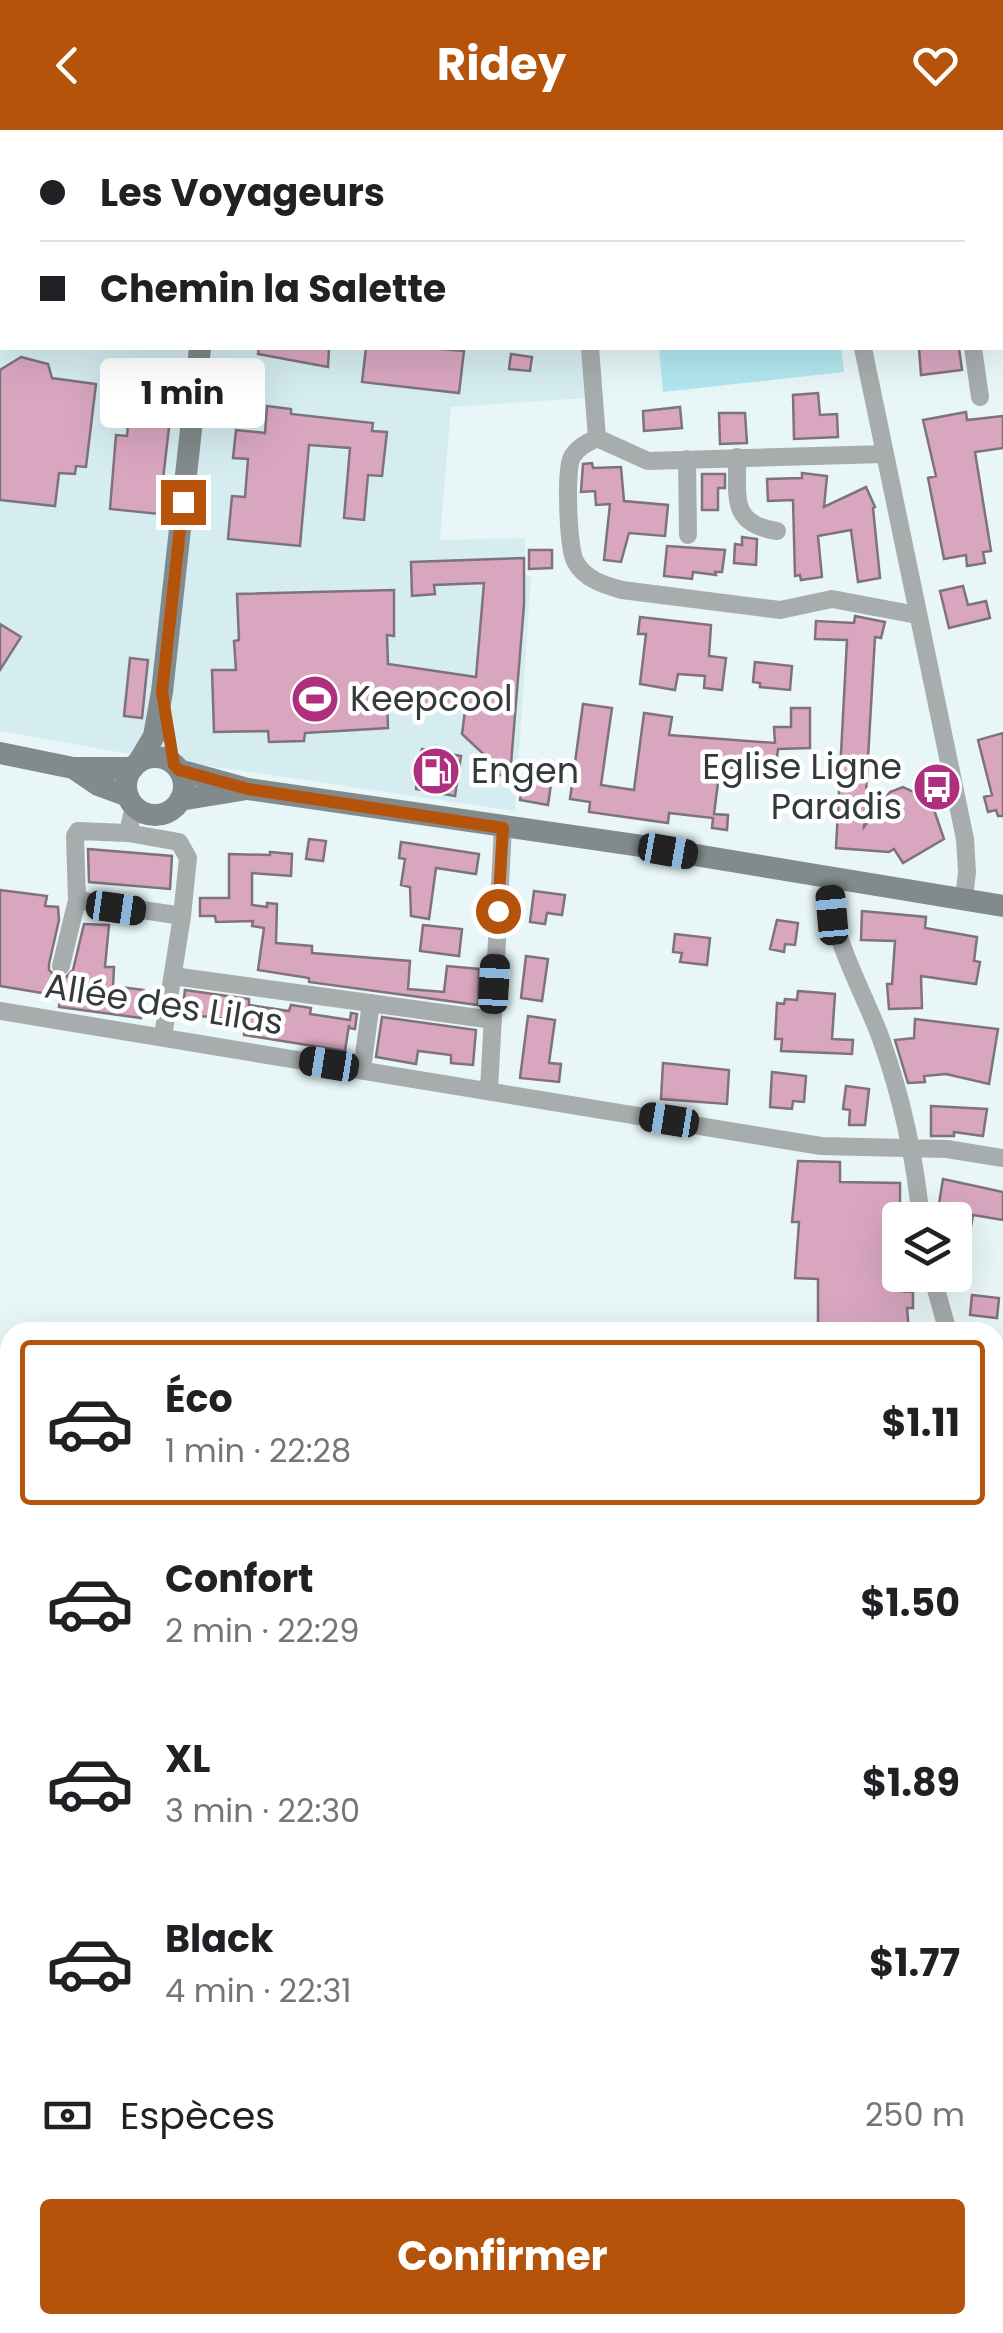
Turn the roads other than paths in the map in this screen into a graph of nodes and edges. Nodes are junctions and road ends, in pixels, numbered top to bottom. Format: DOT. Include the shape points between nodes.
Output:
graph roads {
  1 [pos="200,350"];
  2 [pos="590,350"];
  3 [pos="863,350"];
  4 [pos="973,350"];
  5 [pos="980,396"];
  6 [pos="597,438"];
  7 [pos="884,454"];
  8 [pos="737,457"];
  9 [pos="686,458"];
  10 [pos="777,531"];
  11 [pos="688,534"];
  12 [pos="916,614"];
  13 [pos="162,692"];
  14 [pos="0,752"];
  15 [pos="135,766"];
  16 [pos="176,767"];
  17 [pos="73,768"];
  18 [pos="248,789"];
  19 [pos="180,800"];
  20 [pos="131,801"];
  21 [pos="503,828"];
  22 [pos="128,833"];
  23 [pos="830,878"];
  24 [pos="964,898"];
  25 [pos="77,900"];
  26 [pos="1003,906"];
  27 [pos="182,916"];
  28 [pos="61,966"];
  29 [pos="174,976"];
  30 [pos="371,1003"];
  31 [pos="0,1011"];
  32 [pos="493,1020"];
  33 [pos="162,1036"];
  34 [pos="362,1070"];
  35 [pos="489,1090"];
  36 [pos="912,1148"];
  37 [pos="1003,1158"];
  38 [pos="919,1202"];
  39 [pos="937,1292"];
  40 [pos="945,1322"];
  1 -- 13 [label="main road"];
  2 -- 6 [label="street"];
  3 -- 7 [label="street"];
  4 -- 5 [label="street"];
  6 -- 9 [label="street" via="648,461"];
  6 -- 12 [label="street" via="569,461 574,560 598,582 780,610 832,599"];
  7 -- 8 [label="street"];
  7 -- 12 [label="street"];
  8 -- 9 [label="street"];
  8 -- 10 [label="street" via="743,516 756,528"];
  9 -- 11 [label="street"];
  12 -- 24 [label="street" via="965,839"];
  13 -- 15 [label="main road" via="154,736"];
  13 -- 16 [label="main road"];
  14 -- 17 [label="main road"];
  15 -- 16 [label="main road" via="156,758"];
  15 -- 17 [label="main road"];
  15 -- 20 [label="main road" via="126,784"];
  16 -- 18 [label="main road"];
  16 -- 19 [label="main road" via="183,782"];
  17 -- 20 [label="main road"];
  18 -- 19 [label="main road"];
  18 -- 21 [label="main road"];
  19 -- 20 [label="main road" via="156,815"];
  20 -- 22 [label="street"];
  21 -- 23 [label="main road"];
  21 -- 32 [label="street"];
  22 -- 25 [label="street" via="78,830"];
  22 -- 27 [label="street" via="179,842 188,858"];
  23 -- 24 [label="main road"];
  23 -- 36 [label="street" via="832,915 882,1041"];
  24 -- 26 [label="main road"];
  25 -- 27 [label="street"];
  25 -- 28 [label="street"];
  27 -- 29 [label="street"];
  29 -- 30 [label="street"];
  29 -- 33 [label="street"];
  30 -- 32 [label="street"];
  30 -- 34 [label="street"];
  31 -- 33 [label="street, Allée des Lilas"];
  32 -- 35 [label="street"];
  33 -- 34 [label="street, Allée des Lilas"];
  34 -- 35 [label="street, Allée des Lilas"];
  35 -- 36 [label="street, Allée des Lilas" via="821,1146"];
  36 -- 37 [label="street, Allée des Lilas"];
  36 -- 38 [label="street"];
  39 -- 40 [label="street"];
}
